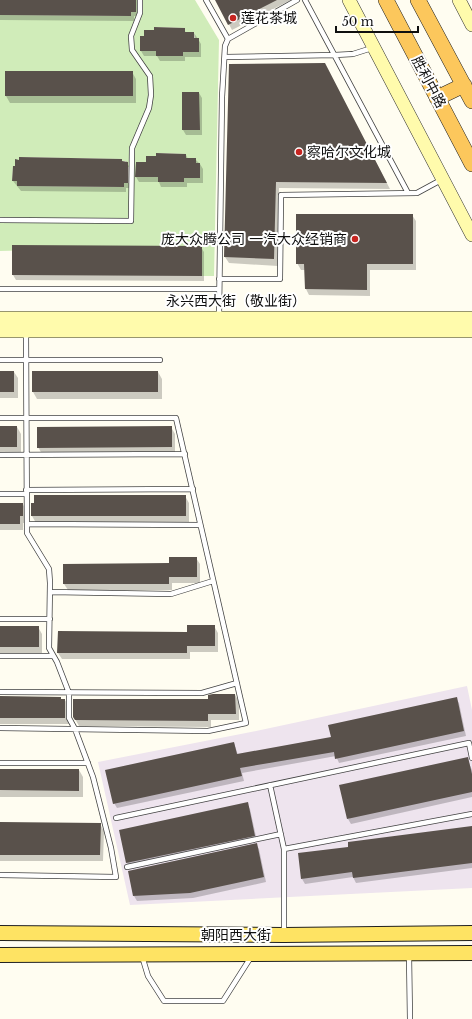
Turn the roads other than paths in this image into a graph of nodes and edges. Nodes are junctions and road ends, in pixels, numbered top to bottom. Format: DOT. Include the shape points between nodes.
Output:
graph roads {
  1 [pos="140,0"];
  2 [pos="206,0"];
  3 [pos="297,0"];
  4 [pos="305,0"];
  5 [pos="349,0"];
  6 [pos="386,0"];
  7 [pos="418,0"];
  8 [pos="459,0"];
  9 [pos="472,25"];
  10 [pos="228,39"];
  11 [pos="374,47"];
  12 [pos="335,55"];
  13 [pos="224,57"];
  14 [pos="468,83"];
  15 [pos="437,98"];
  16 [pos="472,101"];
  17 [pos="472,164"];
  18 [pos="443,180"];
  19 [pos="408,194"];
  20 [pos="0,220"];
  21 [pos="472,235"];
  22 [pos="219,279"];
  23 [pos="0,289"];
  24 [pos="219,289"];
  25 [pos="219,317"];
  26 [pos="0,318"];
  27 [pos="472,318"];
  28 [pos="0,331"];
  29 [pos="26,331"];
  30 [pos="472,331"];
  31 [pos="0,360"];
  32 [pos="26,360"];
  33 [pos="160,360"];
  34 [pos="0,418"];
  35 [pos="26,418"];
  36 [pos="185,454"];
  37 [pos="0,455"];
  38 [pos="26,455"];
  39 [pos="193,489"];
  40 [pos="26,492"];
  41 [pos="0,494"];
  42 [pos="27,524"];
  43 [pos="200,525"];
  44 [pos="213,581"];
  45 [pos="50,592"];
  46 [pos="0,619"];
  47 [pos="50,619"];
  48 [pos="0,656"];
  49 [pos="53,656"];
  50 [pos="237,683"];
  51 [pos="0,692"];
  52 [pos="69,692"];
  53 [pos="0,728"];
  54 [pos="75,730"];
  55 [pos="472,758"];
  56 [pos="0,763"];
  57 [pos="88,763"];
  58 [pos="270,785"];
  59 [pos="472,814"];
  60 [pos="116,818"];
  61 [pos="281,834"];
  62 [pos="284,849"];
  63 [pos="127,867"];
  64 [pos="0,875"];
  65 [pos="0,933"];
  66 [pos="472,934"];
  67 [pos="284,935"];
  68 [pos="409,953"];
  69 [pos="472,953"];
  70 [pos="252,954"];
  71 [pos="0,955"];
  72 [pos="142,955"];
  73 [pos="410,1019"];
  1 -- 20 [label="lane" via="140,13 130,36 132,50 150,76 151,95 149,108 132,148 132,221"];
  2 -- 10 [label="lane"];
  3 -- 10 [label="lane"];
  4 -- 12 [label="lane"];
  5 -- 11 [label="main road"];
  6 -- 15 [label="highway, 胜利中路"];
  7 -- 14 [label="highway, 胜利中路"];
  8 -- 9 [label="main road"];
  10 -- 13 [label="lane"];
  11 -- 12 [label="lane" via="354,54"];
  11 -- 18 [label="main road"];
  12 -- 13 [label="lane"];
  12 -- 19 [label="lane"];
  13 -- 22 [label="lane"];
  14 -- 15 [label="highway"];
  14 -- 16 [label="highway, 胜利中路"];
  15 -- 17 [label="highway, 胜利中路"];
  18 -- 19 [label="lane" via="417,194"];
  18 -- 21 [label="main road"];
  19 -- 22 [label="lane" via="281,195 280,279"];
  22 -- 24 [label="lane"];
  23 -- 24 [label="lane"];
  24 -- 25 [label="lane"];
  25 -- 26 [label="main road, 永兴西大街（敬业街）"];
  25 -- 27 [label="main road, 永兴西大街（敬业街）"];
  28 -- 29 [label="main road"];
  29 -- 30 [label="main road"];
  29 -- 32 [label="lane"];
  31 -- 32 [label="lane"];
  32 -- 33 [label="lane"];
  32 -- 35 [label="lane"];
  34 -- 35 [label="lane"];
  35 -- 36 [label="lane" via="176,418"];
  35 -- 38 [label="lane"];
  36 -- 38 [label="lane"];
  36 -- 39 [label="lane"];
  37 -- 38 [label="lane"];
  38 -- 40 [label="lane"];
  39 -- 40 [label="lane"];
  39 -- 43 [label="lane"];
  40 -- 41 [label="lane"];
  40 -- 42 [label="lane"];
  42 -- 43 [label="lane"];
  42 -- 45 [label="lane" via="27,533 49,569"];
  43 -- 44 [label="lane"];
  44 -- 45 [label="lane" via="171,594"];
  44 -- 50 [label="lane"];
  45 -- 47 [label="lane"];
  46 -- 47 [label="lane"];
  47 -- 49 [label="lane" via="49,648"];
  48 -- 49 [label="lane"];
  49 -- 52 [label="lane"];
  50 -- 52 [label="lane" via="202,693"];
  50 -- 54 [label="lane" via="246,723 208,731"];
  51 -- 52 [label="lane"];
  52 -- 54 [label="lane" via="69,718"];
  53 -- 54 [label="lane"];
  54 -- 57 [label="lane"];
  55 -- 58 [label="lane" via="468,743"];
  56 -- 57 [label="lane"];
  57 -- 64 [label="lane" via="111,848 116,878"];
  58 -- 60 [label="lane"];
  58 -- 61 [label="lane"];
  59 -- 62 [label="lane"];
  61 -- 62 [label="lane"];
  61 -- 63 [label="lane"];
  62 -- 67 [label="lane"];
  65 -- 67 [label="main road, 朝阳西大街"];
  66 -- 67 [label="main road, 朝阳西大街"];
  68 -- 69 [label="main road, 朝阳西大街"];
  68 -- 70 [label="main road, 朝阳西大街"];
  68 -- 73 [label="lane"];
  70 -- 72 [label="main road, 朝阳西大街"];
  70 -- 72 [label="lane" via="223,1001 164,1001 148,976"];
  71 -- 72 [label="main road, 朝阳西大街"];
}
